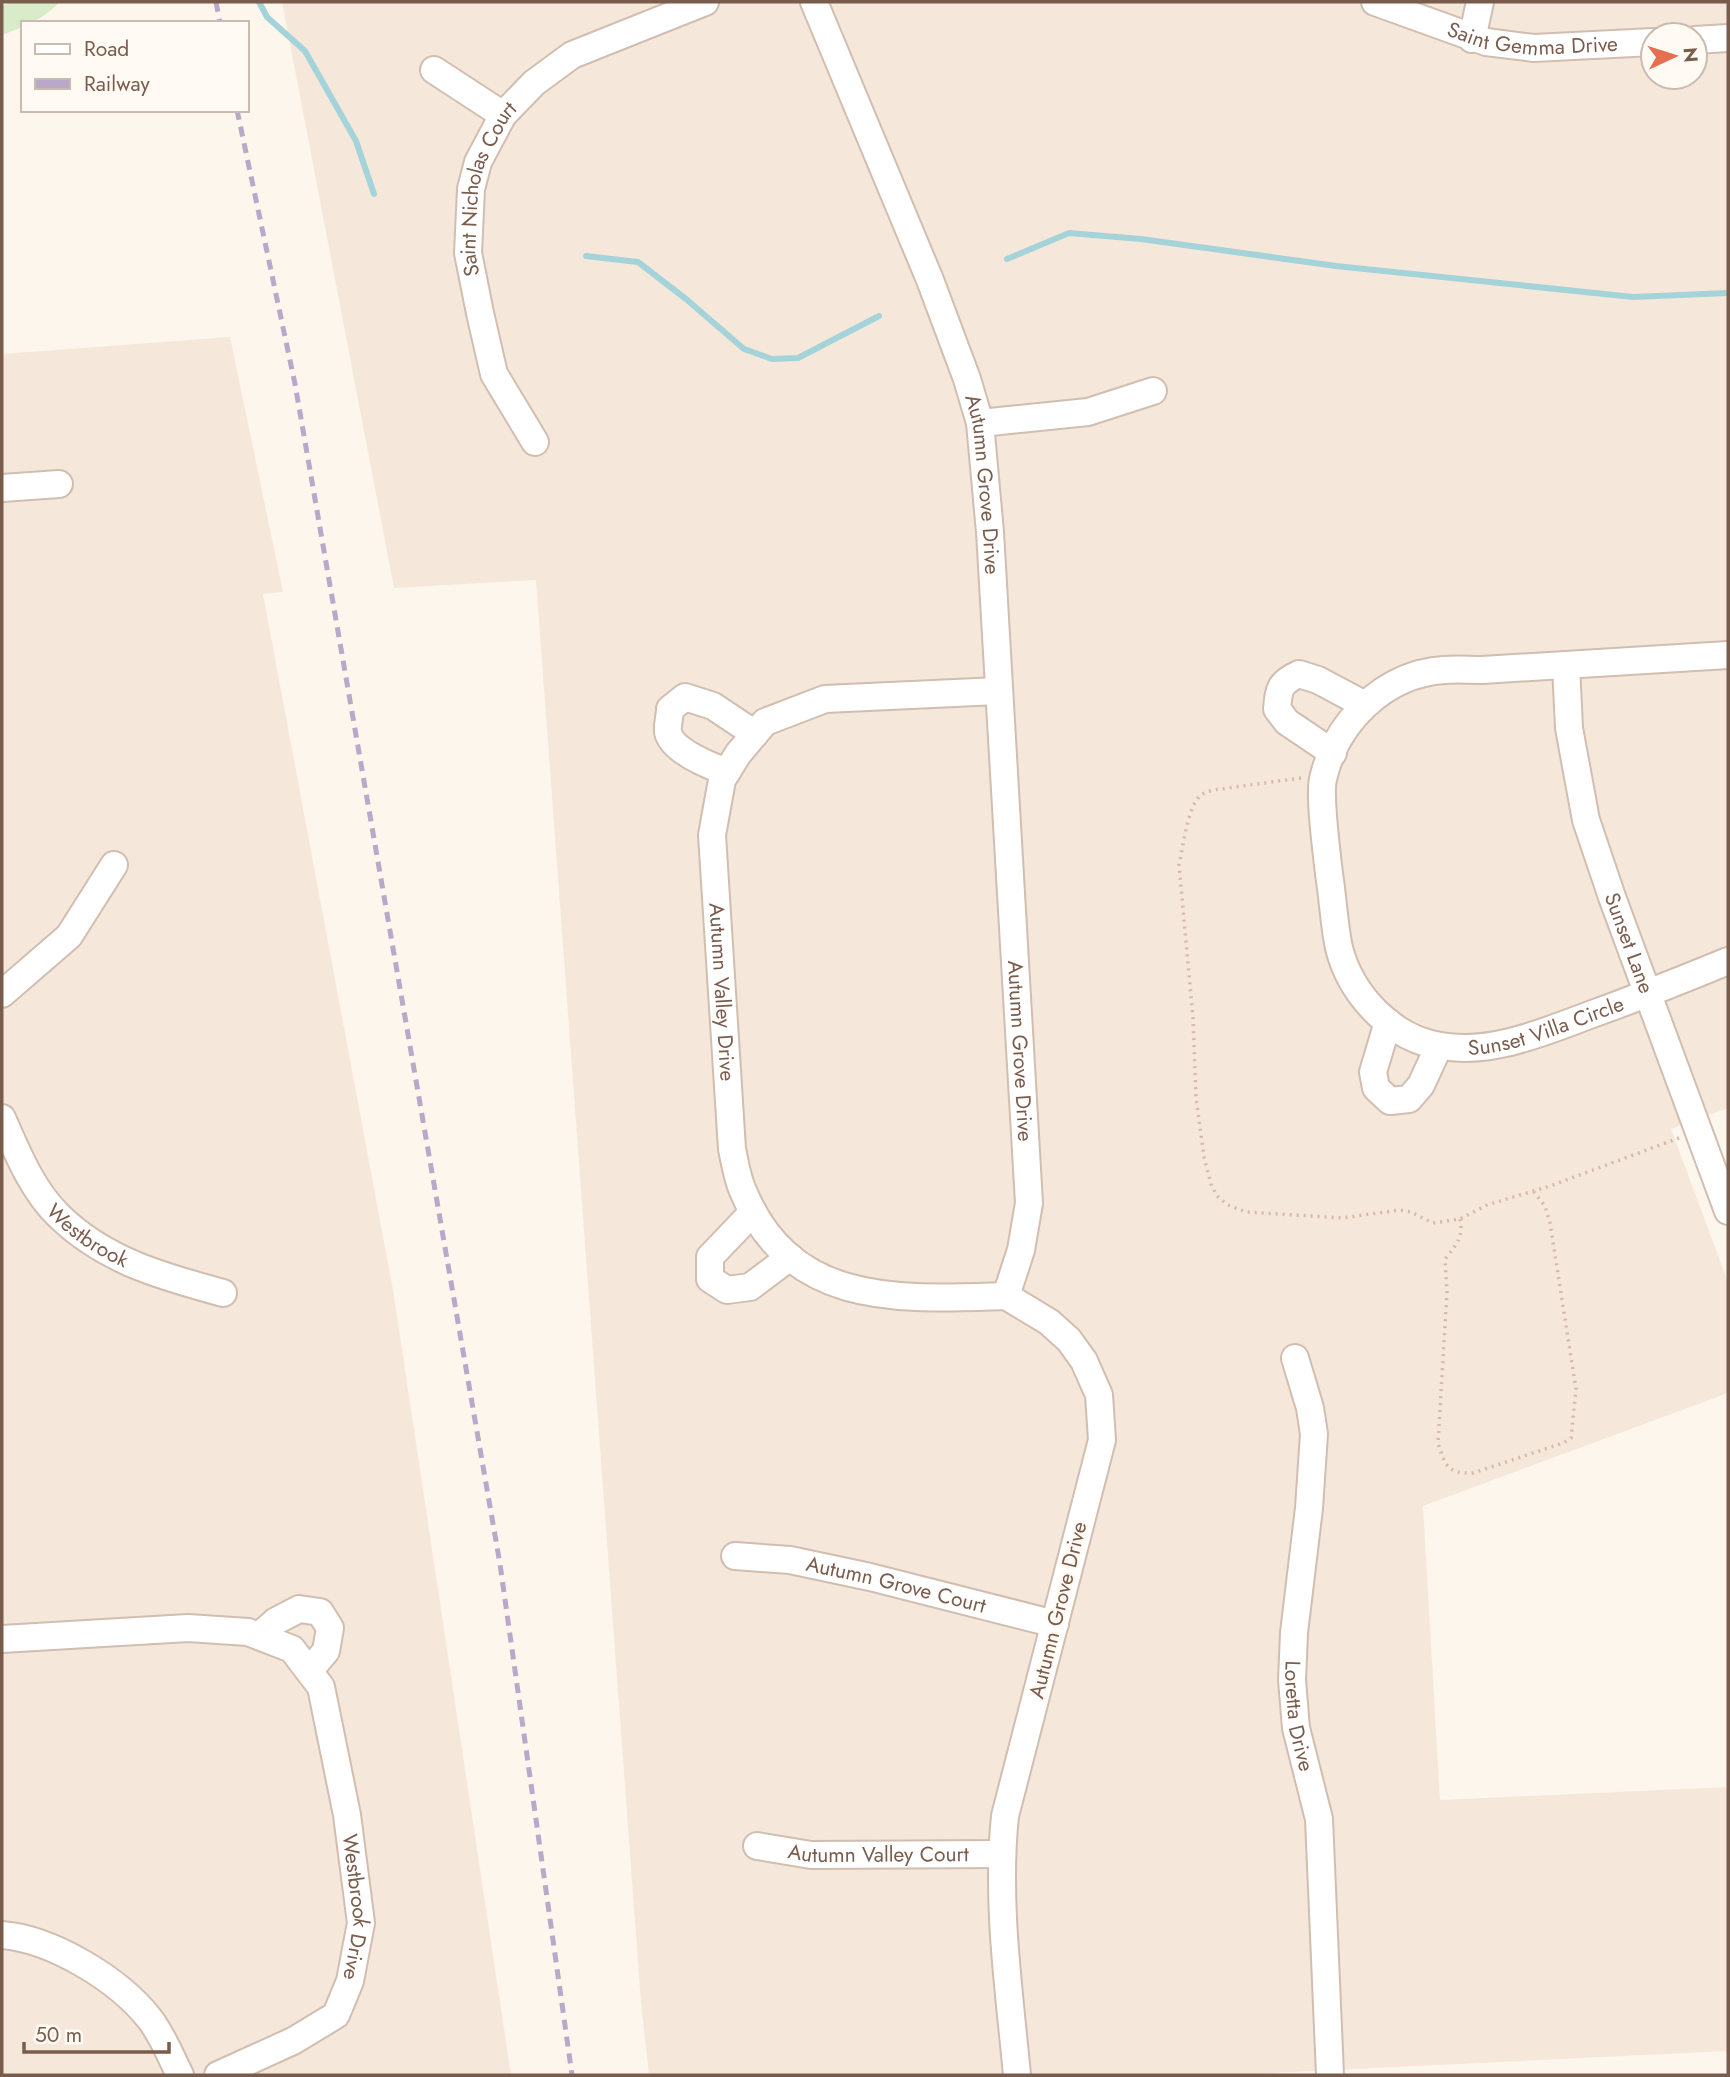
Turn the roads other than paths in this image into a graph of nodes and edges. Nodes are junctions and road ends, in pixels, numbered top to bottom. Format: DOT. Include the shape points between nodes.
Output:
graph roads {
  1 [pos="705,2"];
  2 [pos="814,2"];
  3 [pos="1375,2"];
  4 [pos="1480,2"];
  5 [pos="1728,38"];
  6 [pos="1472,39"];
  7 [pos="1709,39"];
  8 [pos="1639,43"];
  9 [pos="434,70"];
  10 [pos="502,115"];
  11 [pos="1153,391"];
  12 [pos="980,424"];
  13 [pos="535,442"];
  14 [pos="59,484"];
  15 [pos="2,488"];
  16 [pos="1728,655"];
  17 [pos="1566,665"];
  18 [pos="998,691"];
  19 [pos="1365,705"];
  20 [pos="755,734"];
  21 [pos="1329,764"];
  22 [pos="727,772"];
  23 [pos="114,865"];
  24 [pos="1728,961"];
  25 [pos="2,994"];
  26 [pos="1648,994"];
  27 [pos="1388,1023"];
  28 [pos="1439,1046"];
  29 [pos="2,1118"];
  30 [pos="1728,1211"];
  31 [pos="753,1212"];
  32 [pos="790,1257"];
  33 [pos="223,1293"];
  34 [pos="1006,1296"];
  35 [pos="1295,1358"];
  36 [pos="735,1556"];
  37 [pos="1055,1624"];
  38 [pos="259,1636"];
  39 [pos="2,1639"];
  40 [pos="309,1671"];
  41 [pos="757,1846"];
  42 [pos="1001,1854"];
  43 [pos="2,1936"];
  44 [pos="180,2075"];
  45 [pos="218,2075"];
  46 [pos="1017,2075"];
  47 [pos="1330,2075"];
  1 -- 10 [label="street, Saint Nicholas Court" via="572,55"];
  2 -- 12 [label="street, Autumn Grove Drive" via="930,281"];
  3 -- 6 [label="street, Saint Gemma Drive"];
  4 -- 6 [label="street"];
  5 -- 7 [label="street"];
  6 -- 8 [label="street, Saint Gemma Drive" via="1534,48"];
  9 -- 10 [label="street"];
  10 -- 13 [label="street, Saint Nicholas Court" via="478,162 471,189 468,253 494,374"];
  11 -- 12 [label="street" via="1088,412"];
  12 -- 18 [label="street, Autumn Grove Drive"];
  14 -- 15 [label="street"];
  16 -- 17 [label="street, Sunset Villa Circle"];
  17 -- 19 [label="street, Sunset Villa Circle" via="1443,670 1409,677"];
  17 -- 26 [label="street, Sunset Lane" via="1569,728 1586,820"];
  18 -- 20 [label="street, Autumn Valley Drive" via="825,699 765,722"];
  18 -- 34 [label="street, Autumn Grove Drive" via="1029,1203 1021,1250"];
  19 -- 21 [label="street, Sunset Villa Circle" via="1338,738"];
  19 -- 21 [label="street" via="1299,674 1286,680 1279,691 1277,709"];
  20 -- 22 [label="street, Autumn Valley Drive"];
  20 -- 22 [label="street" via="713,706 685,697 670,709 668,733 678,747"];
  21 -- 27 [label="street, Sunset Villa Circle" via="1322,782 1339,948 1362,995"];
  22 -- 31 [label="street, Autumn Valley Drive" via="712,835 726,1093 732,1149"];
  23 -- 25 [label="street" via="69,936"];
  24 -- 26 [label="street, Sunset Villa Circle"];
  26 -- 28 [label="street, Sunset Villa Circle" via="1531,1037 1478,1048"];
  26 -- 30 [label="street, Sunset Lane"];
  27 -- 28 [label="street, Sunset Villa Circle"];
  27 -- 28 [label="street, Sunset Villa Circle" via="1373,1072 1376,1088 1390,1101 1409,1099 1421,1085"];
  29 -- 33 [label="street, Westbrook" via="21,1161 58,1215 95,1244 151,1273"];
  31 -- 32 [label="street, Autumn Valley Drive"];
  31 -- 32 [label="street" via="710,1257 710,1279 727,1290 750,1287"];
  32 -- 34 [label="street, Autumn Valley Drive" via="825,1280 865,1293 922,1298"];
  34 -- 37 [label="street, Autumn Grove Drive" via="1069,1340 1098,1395 1102,1440"];
  35 -- 47 [label="street, Loretta Drive" via="1314,1434 1292,1680 1296,1728 1319,1819"];
  36 -- 37 [label="street, Autumn Grove Court" via="803,1563 870,1577"];
  37 -- 42 [label="street, Autumn Grove Drive" via="1005,1816"];
  38 -- 39 [label="street, Westbrook Drive" via="188,1628"];
  38 -- 40 [label="street, Westbrook Drive" via="292,1649"];
  38 -- 40 [label="street" via="299,1609 320,1612 330,1628 326,1651"];
  40 -- 45 [label="street, Westbrook Drive" via="321,1687 358,1896 361,1923 350,1981 336,2014 293,2041"];
  41 -- 42 [label="street, Autumn Valley Court" via="811,1855"];
  42 -- 46 [label="street, Autumn Grove Drive"];
  43 -- 44 [label="street" via="16,1936 72,1957 118,1987 150,2019"];
}
